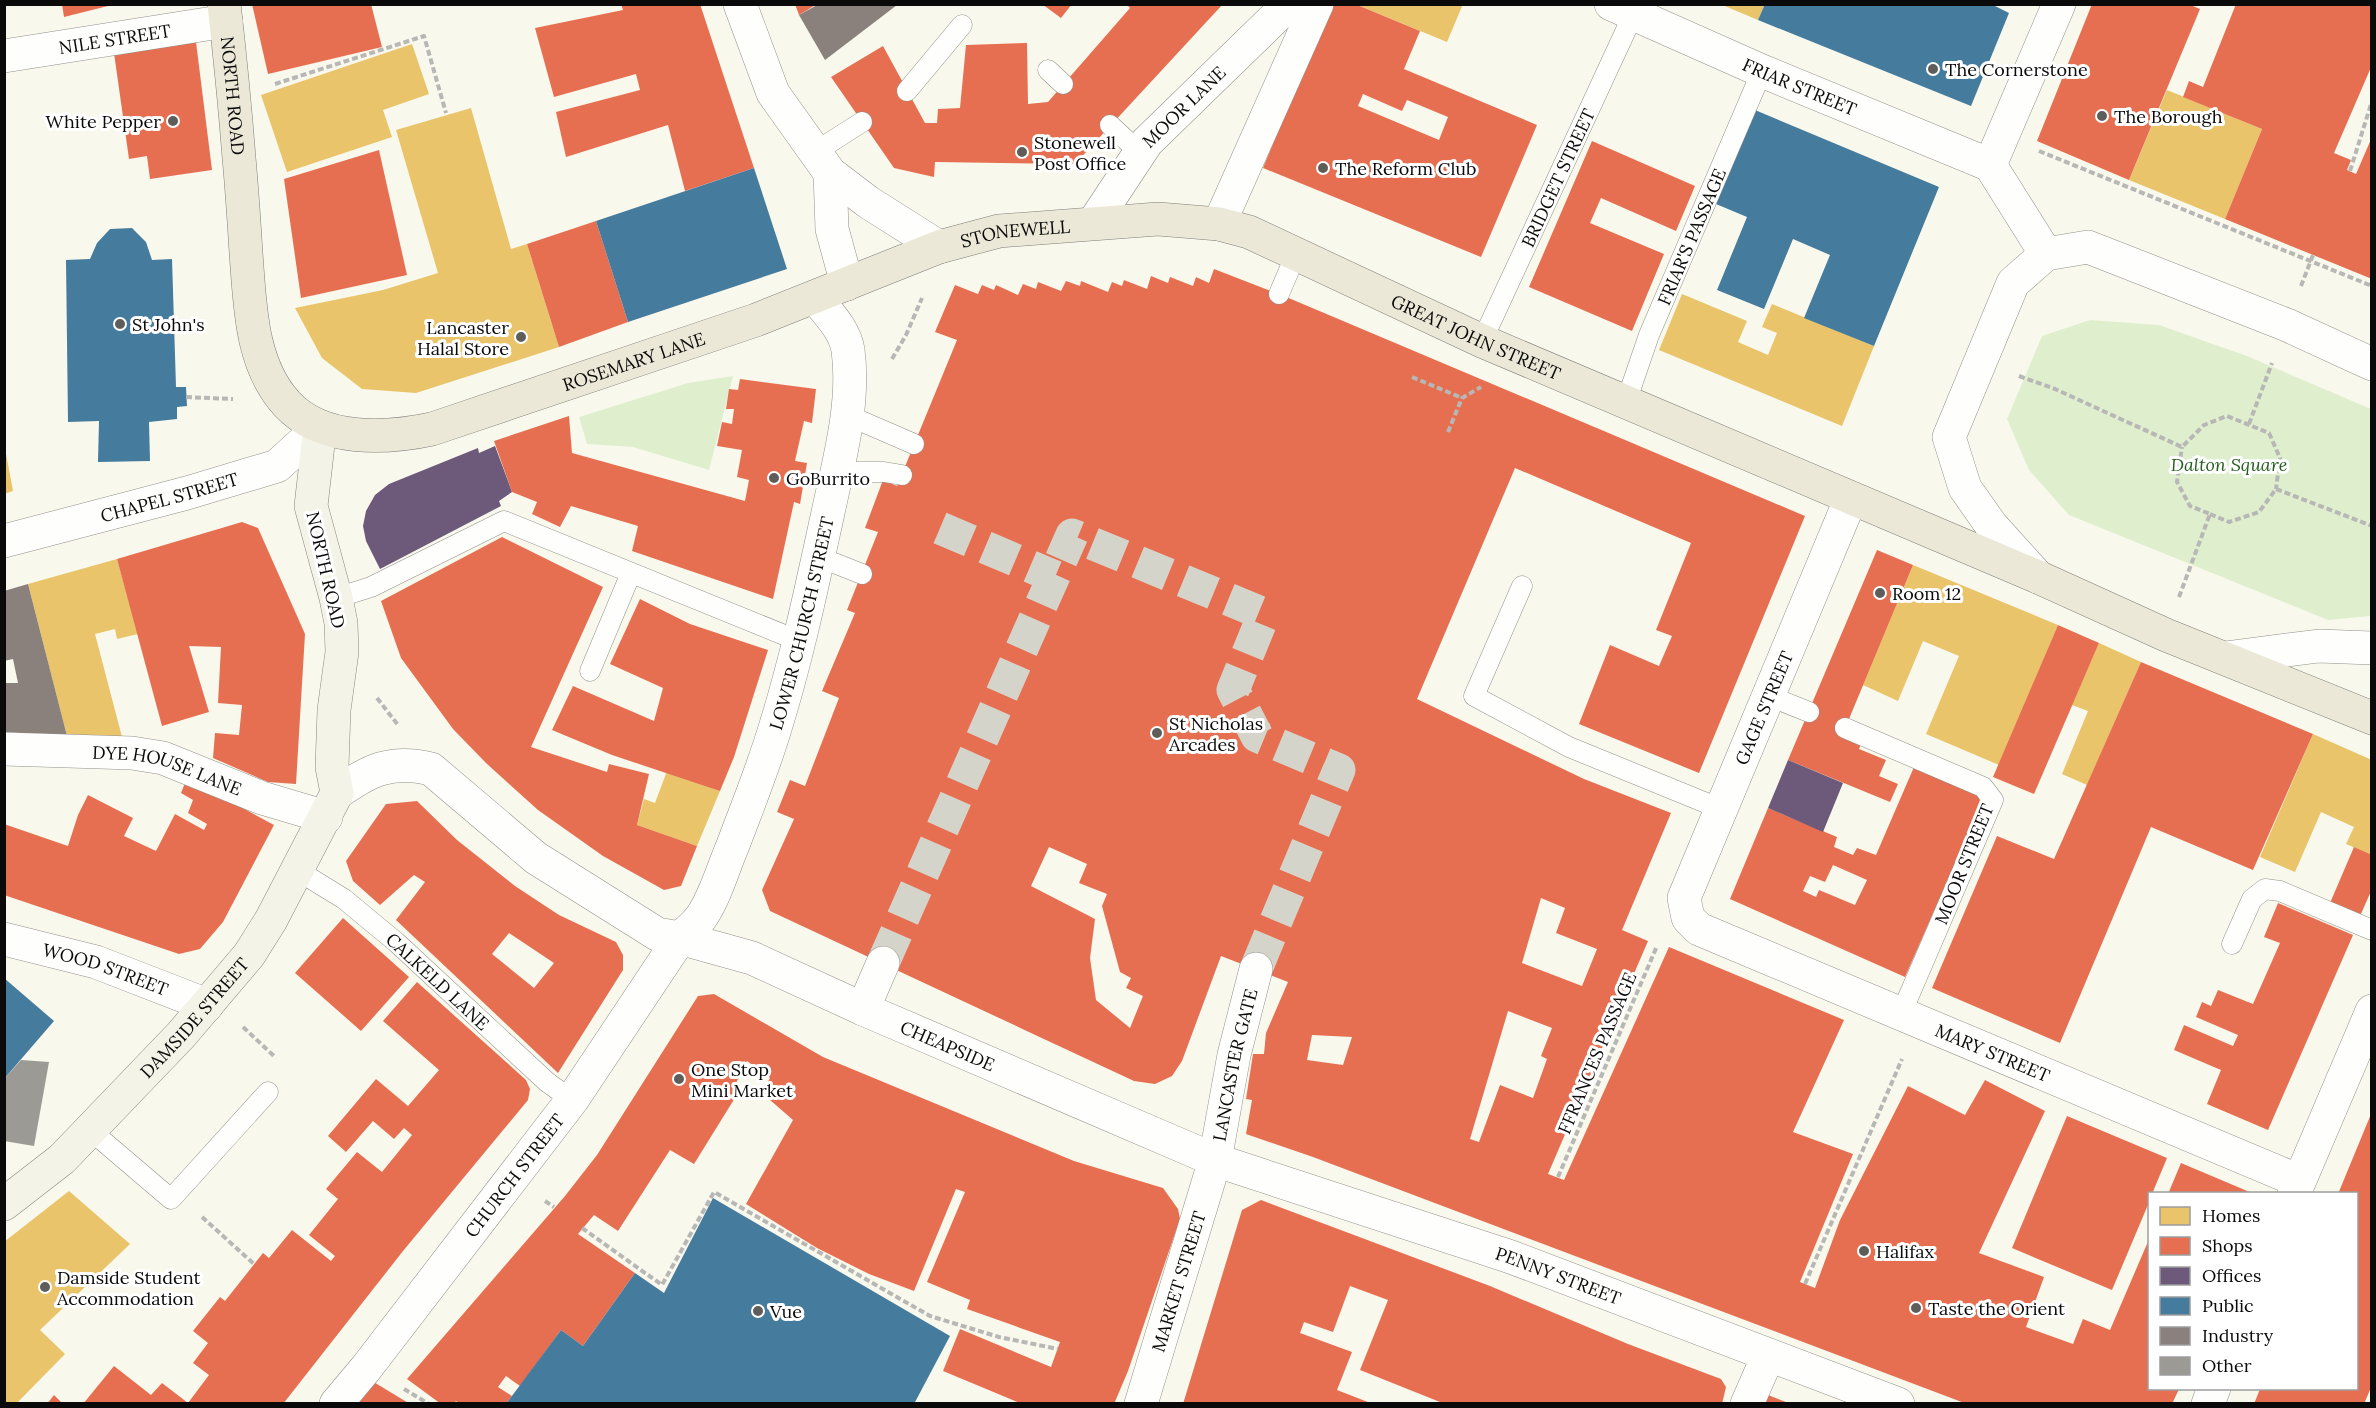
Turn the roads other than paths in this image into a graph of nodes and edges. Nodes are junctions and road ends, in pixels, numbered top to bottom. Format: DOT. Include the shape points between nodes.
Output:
graph roads {
  1 [pos="740,4"];
  2 [pos="1289,4"];
  3 [pos="1317,4"];
  4 [pos="2058,4"];
  5 [pos="1622,10"];
  6 [pos="225,13"];
  7 [pos="962,25"];
  8 [pos="4,56"];
  9 [pos="1048,70"];
  10 [pos="1762,70"];
  11 [pos="1064,84"];
  12 [pos="907,91"];
  13 [pos="862,122"];
  14 [pos="1110,125"];
  15 [pos="1140,153"];
  16 [pos="822,162"];
  17 [pos="1990,165"];
  18 [pos="1094,222"];
  19 [pos="1219,224"];
  20 [pos="939,248"];
  21 [pos="1296,254"];
  22 [pos="2046,254"];
  23 [pos="847,284"];
  24 [pos="1279,294"];
  25 [pos="815,297"];
  26 [pos="1482,341"];
  27 [pos="2372,364"];
  28 [pos="1626,402"];
  29 [pos="847,415"];
  30 [pos="320,427"];
  31 [pos="914,444"];
  32 [pos="836,472"];
  33 [pos="902,475"];
  34 [pos="1851,498"];
  35 [pos="4,541"];
  36 [pos="819,557"];
  37 [pos="631,573"];
  38 [pos="862,574"];
  39 [pos="2038,577"];
  40 [pos="1522,586"];
  41 [pos="336,598"];
  42 [pos="799,641"];
  43 [pos="2372,648"];
  44 [pos="2225,658"];
  45 [pos="590,671"];
  46 [pos="1769,696"];
  47 [pos="1809,712"];
  48 [pos="2372,718"];
  49 [pos="1845,728"];
  50 [pos="4,749"];
  51 [pos="331,805"];
  52 [pos="1721,809"];
  53 [pos="297,870"];
  54 [pos="1688,918"];
  55 [pos="2372,930"];
  56 [pos="680,938"];
  57 [pos="6,943"];
  58 [pos="2232,944"];
  59 [pos="883,963"];
  60 [pos="1256,969"];
  61 [pos="207,1005"];
  62 [pos="863,1009"];
  63 [pos="2372,1011"];
  64 [pos="1910,1018"];
  65 [pos="268,1092"];
  66 [pos="572,1100"];
  67 [pos="90,1130"];
  68 [pos="1215,1160"];
  69 [pos="2296,1187"];
  70 [pos="4,1204"];
  71 [pos="1768,1356"];
  72 [pos="2214,1390"];
  73 [pos="336,1404"];
  74 [pos="1141,1404"];
  75 [pos="1747,1404"];
  76 [pos="1898,1404"];
  77 [pos="2208,1404"];
  1 -- 16 [label="street" via="773,93"];
  2 -- 15 [label="street, MOOR LANE"];
  3 -- 19 [label="street"];
  4 -- 17 [label="street"];
  5 -- 10 [label="street, FRIAR STREET"];
  5 -- 26 [label="lane, BRIDGET STREET"];
  6 -- 8 [label="street, NILE STREET"];
  6 -- 30 [label="main road, NORTH ROAD" via="257,341 263,363 286,403"];
  7 -- 12 [label="lane"];
  9 -- 11 [label="lane"];
  10 -- 17 [label="street, FRIAR STREET"];
  10 -- 28 [label="lane, FRIAR'S PASSAGE" via="1649,335"];
  13 -- 16 [label="lane"];
  14 -- 15 [label="lane"];
  15 -- 18 [label="street, MOOR LANE"];
  16 -- 20 [label="street" via="868,202"];
  16 -- 23 [label="street" via="832,229"];
  17 -- 22 [label="street"];
  18 -- 19 [label="main road, GREAT JOHN STREET" via="1158,219"];
  18 -- 20 [label="main road, STONEWELL" via="999,231"];
  19 -- 21 [label="main road, GREAT JOHN STREET" via="1249,232"];
  20 -- 23 [label="main road, ROSEMARY LANE"];
  21 -- 24 [label="lane"];
  21 -- 26 [label="main road, GREAT JOHN STREET"];
  22 -- 27 [label="street" via="2088,247"];
  22 -- 39 [label="street" via="2013,283 1949,437 1965,488 1991,525"];
  23 -- 25 [label="main road, ROSEMARY LANE"];
  25 -- 29 [label="street, LOWER CHURCH STREET" via="838,326 848,348"];
  25 -- 30 [label="main road, ROSEMARY LANE" via="432,429 383,437"];
  26 -- 28 [label="main road, GREAT JOHN STREET"];
  28 -- 34 [label="main road, GREAT JOHN STREET"];
  29 -- 31 [label="lane"];
  29 -- 32 [label="street, LOWER CHURCH STREET"];
  30 -- 35 [label="street, CHAPEL STREET" via="277,466"];
  30 -- 41 [label="street, NORTH ROAD" via="311,506"];
  32 -- 33 [label="lane"];
  32 -- 36 [label="street, LOWER CHURCH STREET"];
  34 -- 39 [label="main road"];
  34 -- 46 [label="street, GAGE STREET"];
  36 -- 38 [label="lane"];
  36 -- 42 [label="street, LOWER CHURCH STREET"];
  37 -- 41 [label="lane" via="504,521 371,587"];
  37 -- 42 [label="lane"];
  37 -- 45 [label="lane"];
  39 -- 44 [label="main road"];
  40 -- 52 [label="lane" via="1474,696 1569,747"];
  41 -- 51 [label="street, NORTH ROAD" via="342,652 334,710"];
  42 -- 56 [label="street, LOWER CHURCH STREET" via="776,725 723,868 703,914"];
  43 -- 44 [label="street" via="2319,646"];
  44 -- 48 [label="main road"];
  46 -- 47 [label="lane"];
  46 -- 52 [label="street, GAGE STREET"];
  49 -- 64 [label="lane, MOOR STREET" via="1983,787 1993,801"];
  50 -- 51 [label="street, DYE HOUSE LANE" via="132,753 163,758 262,798"];
  51 -- 53 [label="street, DAMSIDE STREET"];
  51 -- 56 [label="street" via="363,774 393,765 431,769 536,858 657,934"];
  52 -- 54 [label="street, GAGE STREET" via="1684,897"];
  53 -- 61 [label="street, DAMSIDE STREET" via="249,955"];
  53 -- 66 [label="lane, CALKELD LANE" via="344,899 396,942 547,1082"];
  54 -- 64 [label="street, MARY STREET" via="1699,929"];
  55 -- 58 [label="lane" via="2280,891 2265,889 2252,899"];
  56 -- 62 [label="street, CHEAPSIDE" via="752,958"];
  56 -- 66 [label="street, CHURCH STREET"];
  57 -- 61 [label="street, WOOD STREET" via="96,962"];
  59 -- 62 [label="street"];
  60 -- 68 [label="street, LANCASTER GATE" via="1234,1055"];
  61 -- 67 [label="street, DAMSIDE STREET"];
  62 -- 68 [label="street, CHEAPSIDE"];
  63 -- 69 [label="street"];
  64 -- 69 [label="street, MARY STREET"];
  65 -- 67 [label="lane" via="171,1199"];
  66 -- 73 [label="street, CHURCH STREET"];
  67 -- 70 [label="street, DAMSIDE STREET" via="62,1159"];
  68 -- 71 [label="street, PENNY STREET" via="1510,1257"];
  68 -- 74 [label="street, MARKET STREET"];
  71 -- 75 [label="street"];
  71 -- 76 [label="street, PENNY STREET"];
  72 -- 77 [label="street"];
}
